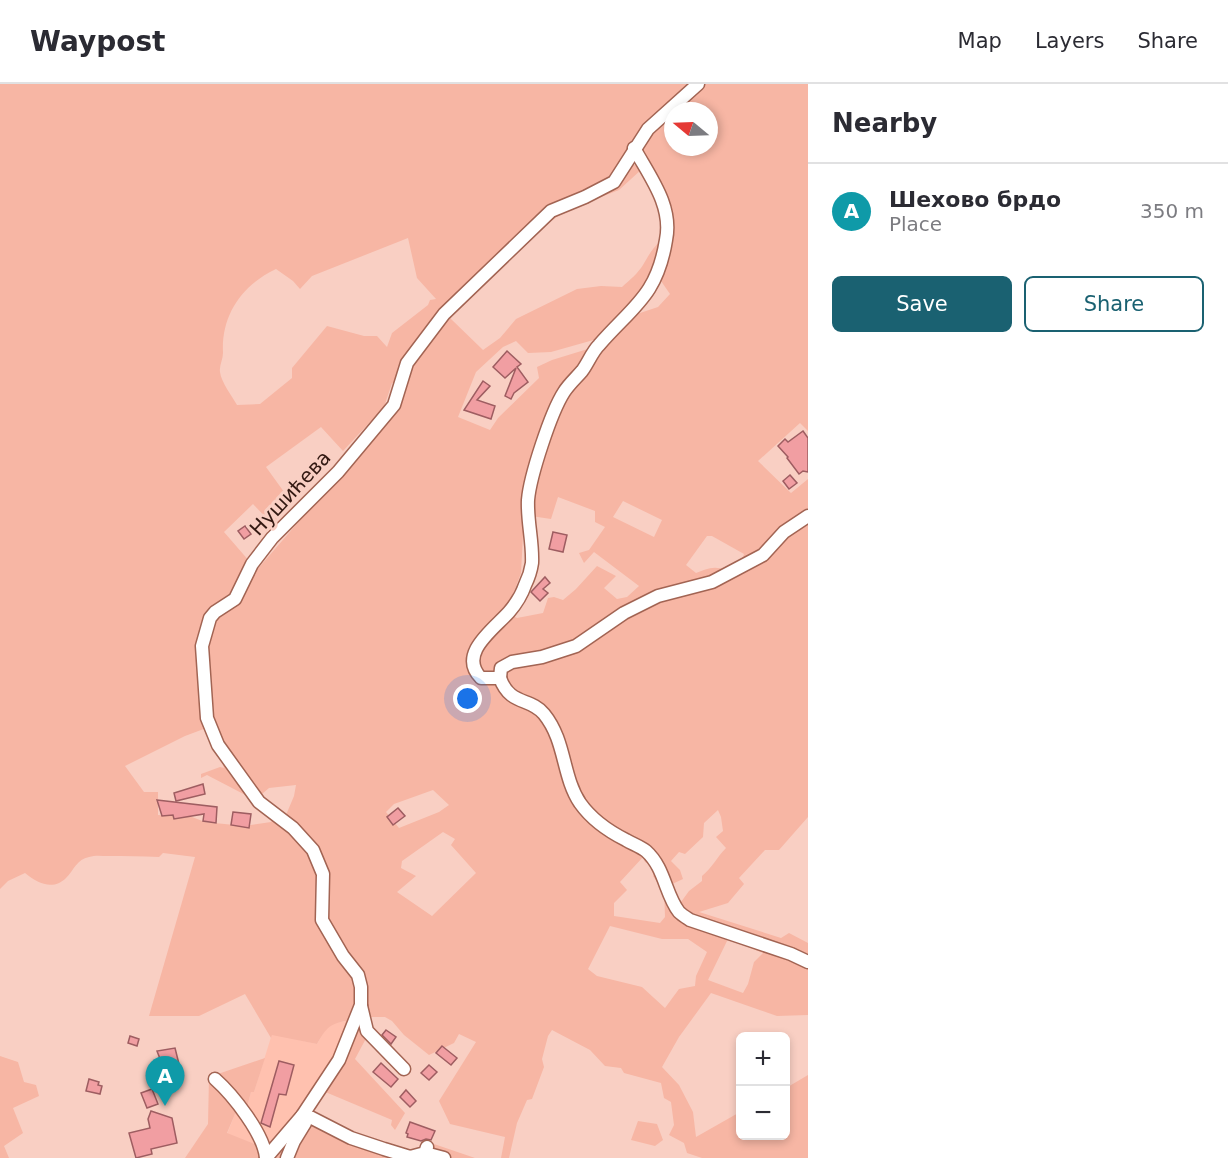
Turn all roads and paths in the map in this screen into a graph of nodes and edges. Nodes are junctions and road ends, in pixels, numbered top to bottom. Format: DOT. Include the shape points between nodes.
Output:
graph roads {
  1 [pos="698,84"];
  2 [pos="634,148"];
  3 [pos="808,516"];
  4 [pos="500,678"];
  5 [pos="808,962"];
  6 [pos="361,1005"];
  7 [pos="372,1036"];
  8 [pos="341,1055"];
  9 [pos="404,1069"];
  10 [pos="215,1079"];
  11 [pos="302,1116"];
  12 [pos="266,1158"];
  13 [pos="287,1158"];
  14 [pos="444,1158"];
  1 -- 2 [label="street, Нушићева" via="648,129"];
  2 -- 4 [label="street" via="665,209 667,238 662,264 648,293 597,346 564,392 549,425 528,498 532,564 525,588 510,611 480,641 472,660 481,678"];
  2 -- 6 [label="street, Нушићева" via="614,182 551,211 444,314 406,363 394,405 338,472 272,538 252,564 235,599 215,612 207,627 202,646 207,718 219,745 259,802 293,828 313,850 323,874 321,920 358,975"];
  3 -- 4 [label="street" via="784,532 763,555 722,577 658,596 624,613 576,646 512,662 501,668"];
  4 -- 5 [label="street" via="506,692 543,712 556,733 569,782 580,803 610,832 645,850 658,865 679,911 690,920"];
  6 -- 7 [label="street, Нушићева" via="367,1032"];
  6 -- 8 [label="street, Нушићева"];
  7 -- 8 [label="street, Нушићева"];
  7 -- 9 [label="street, Нушићева"];
  8 -- 11 [label="street, Нушићева"];
  10 -- 12 [label="street, Нушићева" via="240,1104 266,1147"];
  11 -- 12 [label="street, Нушићева"];
  11 -- 13 [label="street" via="305,1123"];
  11 -- 14 [label="street" via="351,1138 410,1157 426,1150"];
}
